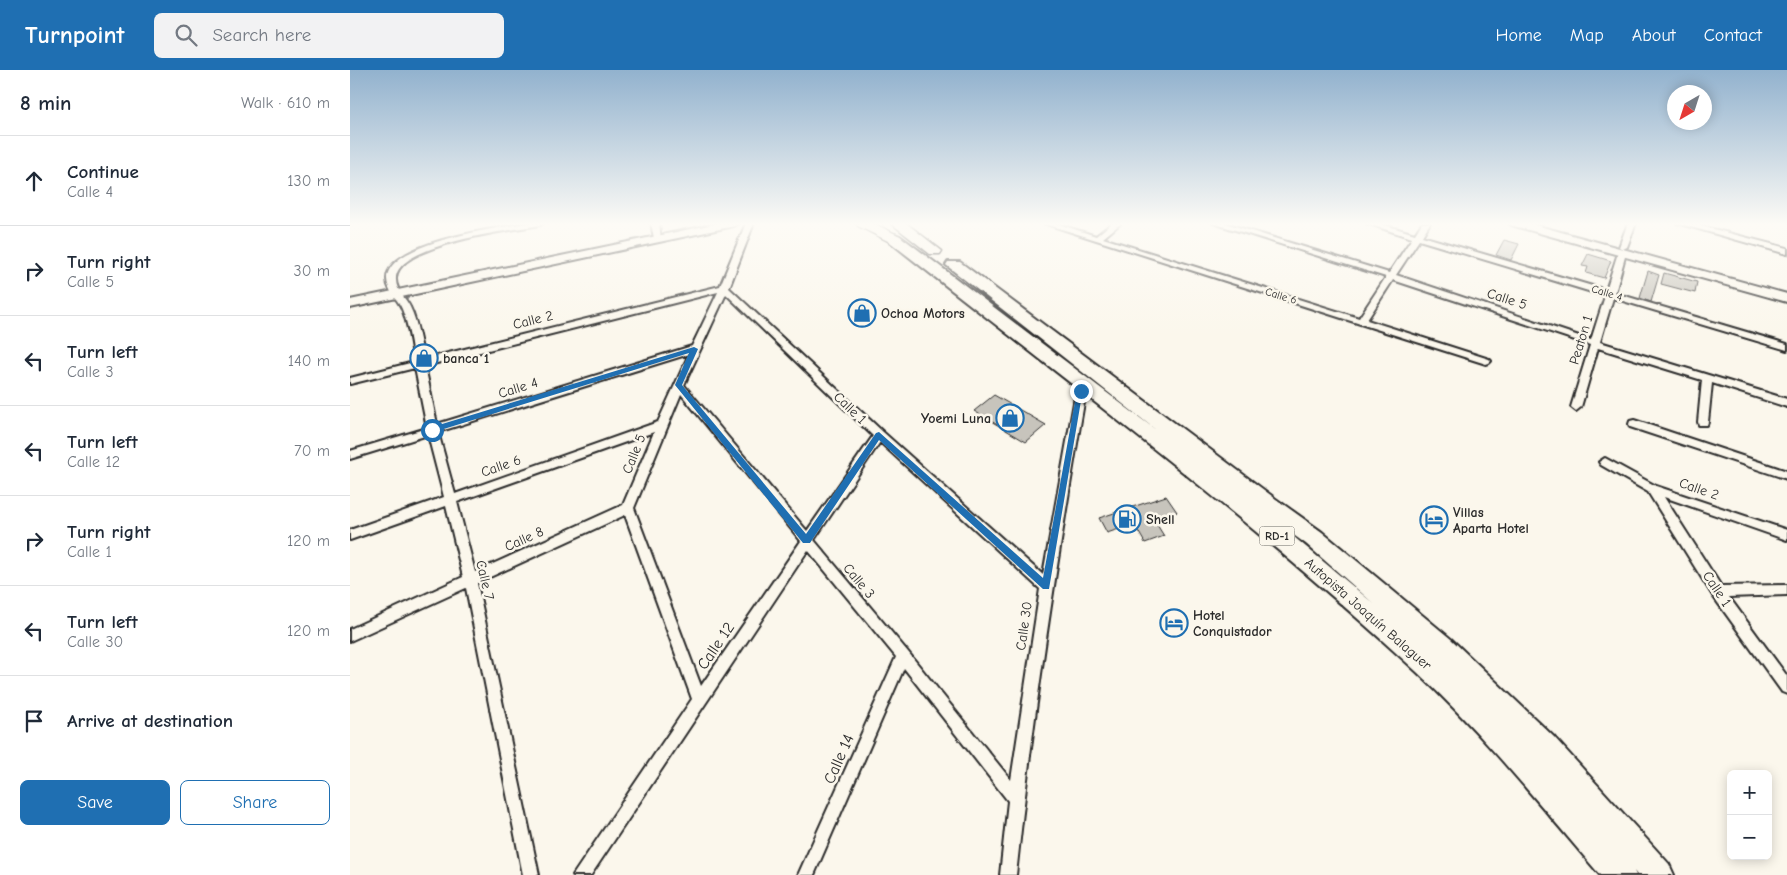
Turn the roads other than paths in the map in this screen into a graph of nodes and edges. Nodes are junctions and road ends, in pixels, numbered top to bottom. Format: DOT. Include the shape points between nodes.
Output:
graph roads {
  1 [pos="403,261"];
  2 [pos="530,261"];
  3 [pos="735,261"];
  4 [pos="938,261"];
  5 [pos="948,261"];
  6 [pos="1165,261"];
  7 [pos="1342,261"];
  8 [pos="1401,261"];
  9 [pos="1499,261"];
  10 [pos="1620,261"];
  11 [pos="1659,261"];
  12 [pos="1664,261"];
  13 [pos="1391,276"];
  14 [pos="724,288"];
  15 [pos="395,292"];
  16 [pos="1787,292"];
  17 [pos="1610,294"];
  18 [pos="350,297"];
  19 [pos="1787,298"];
  20 [pos="350,304"];
  21 [pos="1360,322"];
  22 [pos="1595,344"];
  23 [pos="1787,347"];
  24 [pos="694,349"];
  25 [pos="1486,361"];
  26 [pos="419,365"];
  27 [pos="1707,378"];
  28 [pos="350,381"];
  29 [pos="1084,384"];
  30 [pos="679,385"];
  31 [pos="1787,403"];
  32 [pos="1576,407"];
  33 [pos="1703,422"];
  34 [pos="1634,424"];
  35 [pos="662,425"];
  36 [pos="432,430"];
  37 [pos="879,435"];
  38 [pos="350,455"];
  39 [pos="1605,462"];
  40 [pos="1787,475"];
  41 [pos="1652,488"];
  42 [pos="450,500"];
  43 [pos="628,508"];
  44 [pos="350,535"];
  45 [pos="1787,535"];
  46 [pos="806,541"];
  47 [pos="470,579"];
  48 [pos="1046,586"];
  49 [pos="1787,590"];
  50 [pos="1718,592"];
  51 [pos="350,634"];
  52 [pos="903,656"];
  53 [pos="1787,687"];
  54 [pos="700,701"];
  55 [pos="1015,797"];
  56 [pos="531,875"];
  57 [pos="581,875"];
  58 [pos="806,875"];
  59 [pos="1008,875"];
  60 [pos="1620,875"];
  61 [pos="1658,875"];
  1 -- 15 [label="street" via="393,271"];
  2 -- 15 [label="street"];
  3 -- 14 [label="street, Calle 5"];
  4 -- 29 [label="highway, Autopista Joaquín Balaguer / RD-1"];
  5 -- 61 [label="highway, Autopista Joaquín Balaguer / RD-1" via="1314,538 1442,647 1544,747"];
  6 -- 21 [label="street, Calle 6"];
  7 -- 13 [label="street, Calle 5"];
  8 -- 13 [label="street"];
  9 -- 17 [label="street, Calle 4"];
  10 -- 17 [label="street, Peaton 1"];
  11 -- 19 [label="main road"];
  12 -- 16 [label="main road"];
  13 -- 21 [label="street"];
  13 -- 22 [label="street, Calle 5"];
  14 -- 24 [label="street, Calle 5"];
  14 -- 26 [label="street, Calle 2"];
  14 -- 37 [label="street, Calle 1"];
  15 -- 18 [label="street"];
  15 -- 20 [label="street"];
  15 -- 26 [label="street, Calle 7" via="406,309"];
  17 -- 22 [label="street, Peaton 1"];
  17 -- 23 [label="street, Calle 4"];
  21 -- 25 [label="street, Calle 6"];
  22 -- 27 [label="street, Calle 5"];
  22 -- 32 [label="street, Peaton 1"];
  24 -- 30 [label="street, Calle 5"];
  24 -- 36 [label="street, Calle 4"];
  26 -- 28 [label="street, Calle 2"];
  26 -- 36 [label="street, Calle 7"];
  27 -- 31 [label="street, Calle 5"];
  27 -- 33 [label="street"];
  29 -- 48 [label="street, Calle 30"];
  29 -- 60 [label="highway, Autopista Joaquín Balaguer / RD-1" via="1311,564 1427,665 1525,765"];
  30 -- 35 [label="street, Calle 5"];
  30 -- 46 [label="street, Calle 3"];
  34 -- 40 [label="street"];
  35 -- 42 [label="street, Calle 6"];
  35 -- 43 [label="street, Calle 5"];
  36 -- 38 [label="street, Calle 4"];
  36 -- 42 [label="street, Calle 7"];
  37 -- 46 [label="street, Calle 12"];
  37 -- 48 [label="street, Calle 1"];
  39 -- 41 [label="street, Calle 2"];
  41 -- 45 [label="street, Calle 2"];
  41 -- 50 [label="street, Calle 1"];
  42 -- 44 [label="street, Calle 6"];
  42 -- 47 [label="street, Calle 7"];
  43 -- 47 [label="street, Calle 8"];
  43 -- 54 [label="street"];
  46 -- 52 [label="street, Calle 3"];
  46 -- 54 [label="street, Calle 12"];
  47 -- 51 [label="street, Calle 8"];
  47 -- 56 [label="street, Calle 7"];
  48 -- 55 [label="street, Calle 30"];
  49 -- 50 [label="street"];
  50 -- 53 [label="street, Calle 1"];
  52 -- 55 [label="street, Calle 3"];
  52 -- 58 [label="street, Calle 14"];
  54 -- 57 [label="street, Calle 12"];
  55 -- 59 [label="street, Calle 30"];
}
